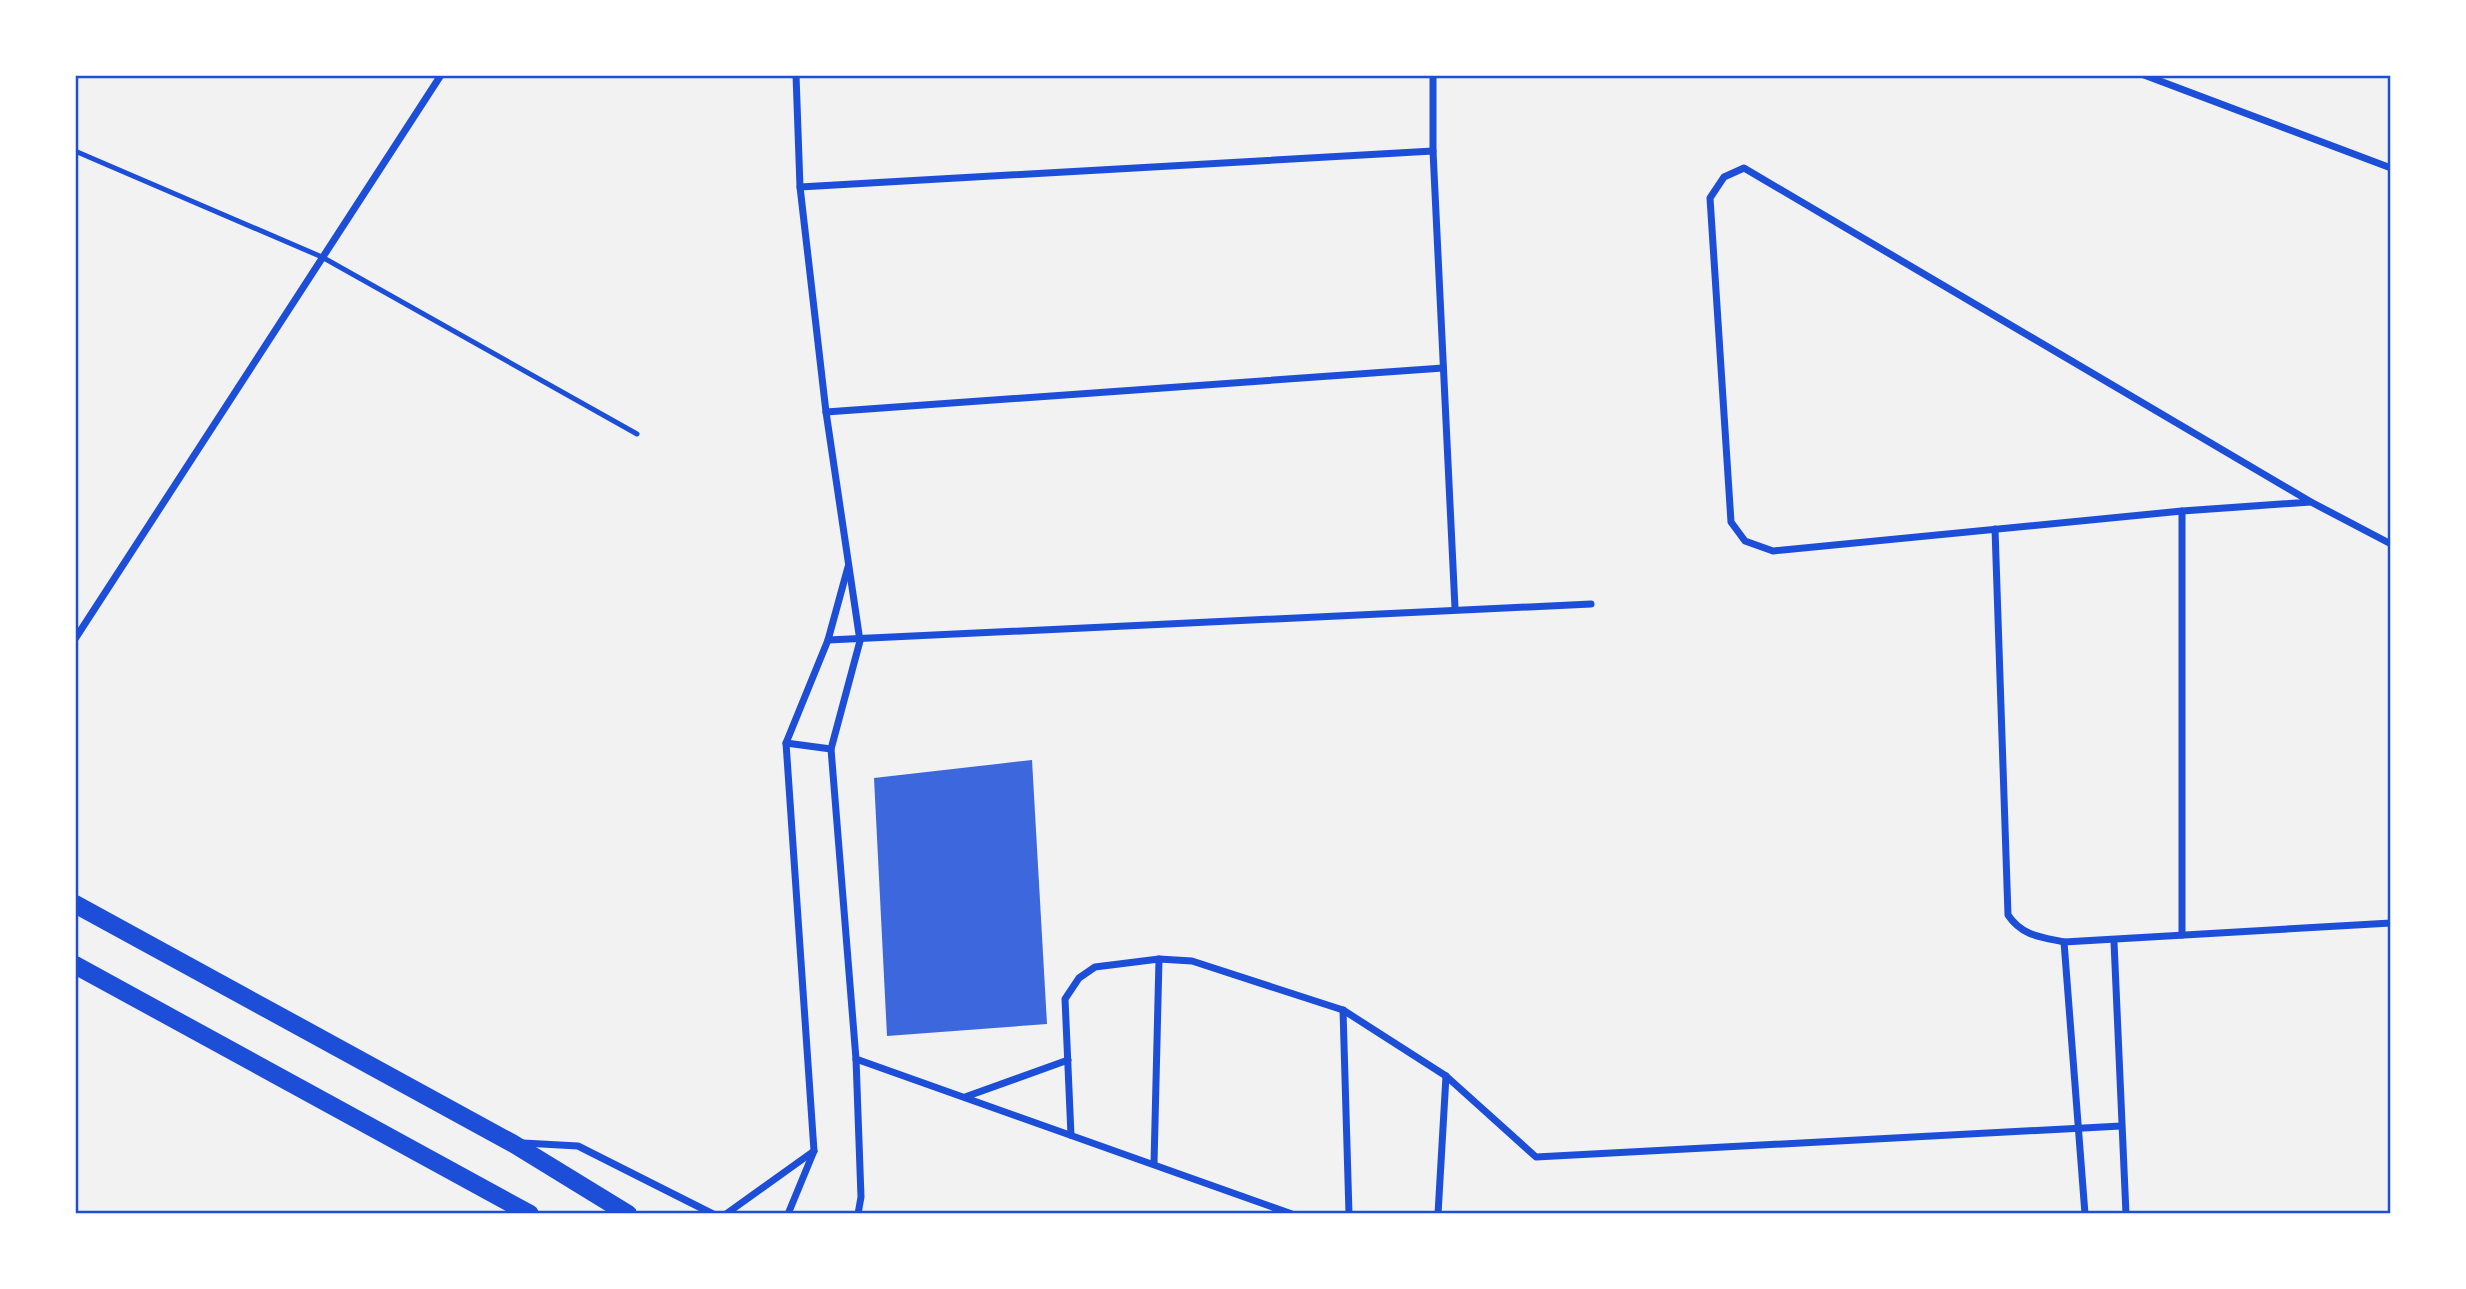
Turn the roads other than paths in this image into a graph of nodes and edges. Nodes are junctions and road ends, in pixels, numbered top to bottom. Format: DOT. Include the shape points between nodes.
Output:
graph roads {
  1 [pos="441,75"];
  2 [pos="796,75"];
  3 [pos="1433,75"];
  4 [pos="2144,75"];
  5 [pos="75,151"];
  6 [pos="1433,151"];
  7 [pos="2391,168"];
  8 [pos="800,187"];
  9 [pos="322,257"];
  10 [pos="1443,368"];
  11 [pos="826,412"];
  12 [pos="637,434"];
  13 [pos="2311,502"];
  14 [pos="2182,511"];
  15 [pos="1995,529"];
  16 [pos="2391,544"];
  17 [pos="849,564"];
  18 [pos="1591,604"];
  19 [pos="1455,608"];
  20 [pos="75,639"];
  21 [pos="828,640"];
  22 [pos="860,641"];
  23 [pos="786,743"];
  24 [pos="831,750"];
  25 [pos="75,904"];
  26 [pos="2391,923"];
  27 [pos="2182,935"];
  28 [pos="2064,942"];
  29 [pos="2114,942"];
  30 [pos="1159,959"];
  31 [pos="75,965"];
  32 [pos="1343,1010"];
  33 [pos="856,1059"];
  34 [pos="1068,1060"];
  35 [pos="1446,1076"];
  36 [pos="965,1097"];
  37 [pos="2121,1126"];
  38 [pos="2081,1129"];
  39 [pos="1071,1135"];
  40 [pos="512,1143"];
  41 [pos="814,1151"];
  42 [pos="1154,1164"];
  43 [pos="530,1214"];
  44 [pos="628,1214"];
  45 [pos="713,1214"];
  46 [pos="726,1214"];
  47 [pos="788,1214"];
  48 [pos="858,1214"];
  49 [pos="1292,1214"];
  50 [pos="1349,1214"];
  51 [pos="1437,1214"];
  52 [pos="2085,1214"];
  53 [pos="2126,1214"];
  1 -- 9 [label="street"];
  2 -- 8 [label="street"];
  3 -- 6 [label="street"];
  4 -- 7 [label="street"];
  5 -- 9 [label="lane"];
  6 -- 8 [label="street"];
  6 -- 10 [label="street"];
  8 -- 11 [label="street"];
  9 -- 12 [label="lane"];
  9 -- 20 [label="street"];
  10 -- 11 [label="street"];
  10 -- 19 [label="street"];
  11 -- 17 [label="street"];
  13 -- 14 [label="street"];
  13 -- 15 [label="street" via="1744,168 1724,177 1710,198 1731,523 1745,541 1773,551"];
  13 -- 16 [label="street"];
  14 -- 15 [label="street"];
  14 -- 27 [label="street"];
  15 -- 28 [label="street" via="2008,915 2026,933"];
  17 -- 21 [label="street"];
  17 -- 22 [label="street"];
  18 -- 19 [label="street"];
  19 -- 22 [label="street"];
  21 -- 22 [label="street"];
  21 -- 23 [label="street"];
  22 -- 24 [label="street"];
  23 -- 24 [label="street"];
  23 -- 41 [label="street"];
  24 -- 33 [label="street"];
  25 -- 40 [label="main road"];
  26 -- 27 [label="street"];
  27 -- 29 [label="street"];
  28 -- 29 [label="street"];
  28 -- 38 [label="street"];
  29 -- 37 [label="street"];
  30 -- 32 [label="street" via="1192,961"];
  30 -- 34 [label="street" via="1095,967 1079,978 1065,999"];
  30 -- 42 [label="street"];
  31 -- 43 [label="main road"];
  32 -- 35 [label="street"];
  32 -- 50 [label="street"];
  33 -- 36 [label="street"];
  33 -- 48 [label="street"];
  34 -- 36 [label="street"];
  34 -- 39 [label="street"];
  35 -- 38 [label="street" via="1536,1157"];
  35 -- 51 [label="street"];
  36 -- 39 [label="street"];
  37 -- 38 [label="street"];
  37 -- 53 [label="street"];
  38 -- 52 [label="street"];
  39 -- 42 [label="street"];
  40 -- 44 [label="main road"];
  40 -- 45 [label="street" via="578,1146"];
  41 -- 46 [label="street"];
  41 -- 47 [label="street"];
  42 -- 49 [label="street"];
}
